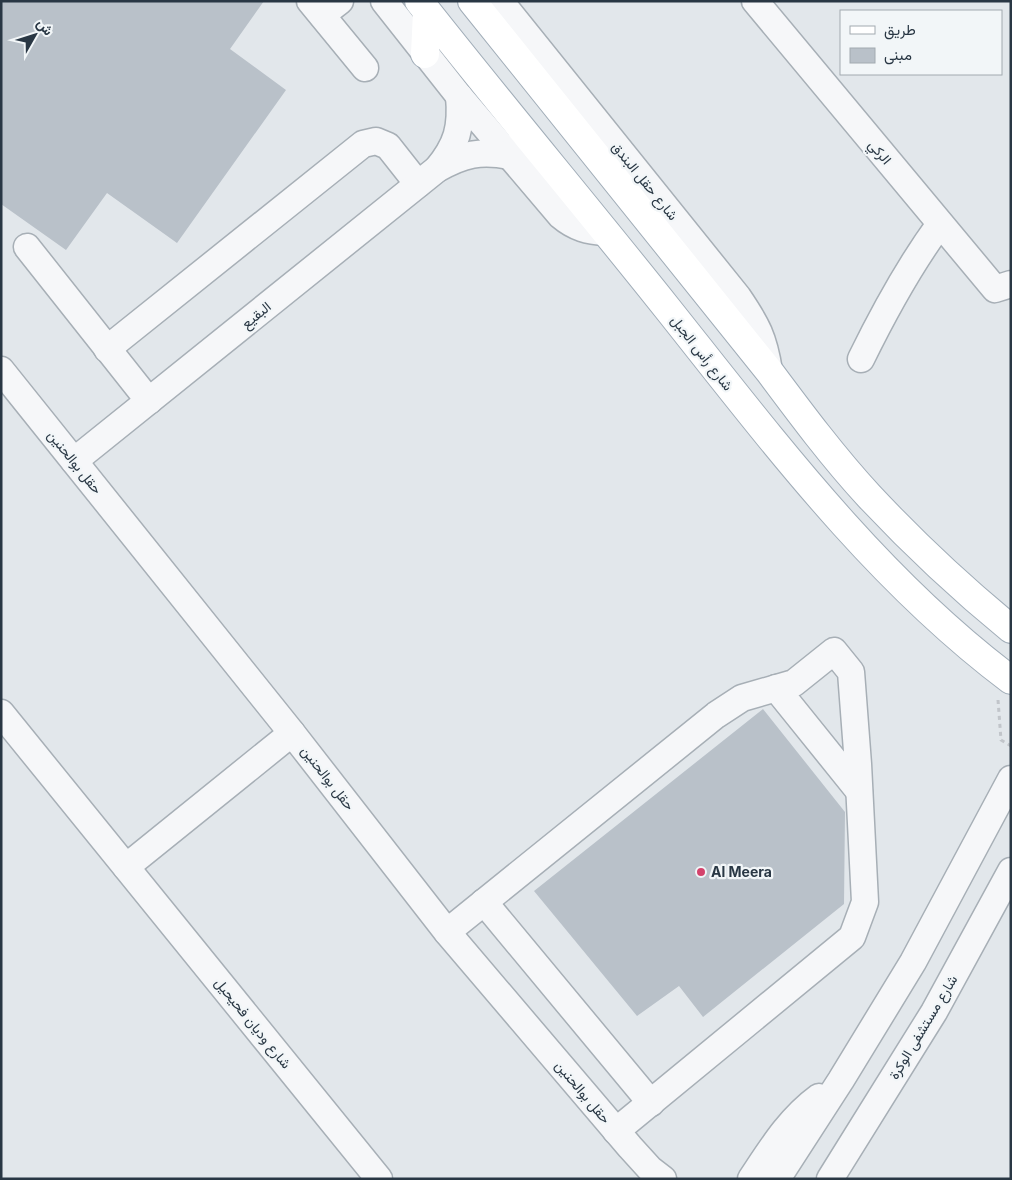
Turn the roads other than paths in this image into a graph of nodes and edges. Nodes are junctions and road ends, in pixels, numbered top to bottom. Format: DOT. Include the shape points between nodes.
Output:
graph roads {
  1 [pos="384,1"];
  2 [pos="472,1"];
  3 [pos="500,1"];
  4 [pos="755,1"];
  5 [pos="324,6"];
  6 [pos="423,6"];
  7 [pos="426,54"];
  8 [pos="365,68"];
  9 [pos="460,96"];
  10 [pos="510,156"];
  11 [pos="428,177"];
  12 [pos="940,224"];
  13 [pos="606,232"];
  14 [pos="27,247"];
  15 [pos="1011,284"];
  16 [pos="108,348"];
  17 [pos="861,358"];
  18 [pos="1,370"];
  19 [pos="769,371"];
  20 [pos="149,401"];
  21 [pos="74,461"];
  22 [pos="1011,629"];
  23 [pos="1008,678"];
  24 [pos="776,688"];
  25 [pos="1,713"];
  26 [pos="292,732"];
  27 [pos="1011,779"];
  28 [pos="859,790"];
  29 [pos="126,867"];
  30 [pos="1011,871"];
  31 [pos="484,902"];
  32 [pos="447,932"];
  33 [pos="841,1080"];
  34 [pos="651,1103"];
  35 [pos="616,1131"];
  36 [pos="379,1179"];
  37 [pos="663,1179"];
  38 [pos="751,1179"];
  39 [pos="776,1179"];
  40 [pos="830,1179"];
  1 -- 7 [label="street"];
  2 -- 19 [label="main road"];
  3 -- 19 [label="street, شارع حقل البندق" via="738,297 761,335"];
  4 -- 12 [label="street, الركي"];
  5 -- 8 [label="street"];
  6 -- 7 [label="main road"];
  6 -- 13 [label="main road, شارع رأس الجبل"];
  7 -- 9 [label="street"];
  9 -- 10 [label="street"];
  9 -- 11 [label="street, البقيع" via="457,135 447,157"];
  10 -- 11 [label="street, البقيع" via="480,153 465,156"];
  10 -- 13 [label="street" via="568,222 584,230"];
  11 -- 16 [label="street" via="388,146 376,141 363,144"];
  11 -- 20 [label="street, البقيع"];
  12 -- 15 [label="street, الركي" via="995,289"];
  12 -- 17 [label="street" via="922,248"];
  13 -- 23 [label="main road, شارع رأس الجبل" via="815,493 897,580 962,641"];
  14 -- 16 [label="street"];
  16 -- 20 [label="street"];
  18 -- 21 [label="street, حقل بوالحنين"];
  19 -- 22 [label="main road" via="868,495 976,600"];
  20 -- 21 [label="street, البقيع"];
  21 -- 26 [label="street, حقل بوالحنين"];
  24 -- 28 [label="street"];
  24 -- 28 [label="street" via="794,683 834,651 851,672"];
  24 -- 31 [label="street" via="742,698 716,715"];
  25 -- 29 [label="street, شارع وديان فحيحيل"];
  26 -- 29 [label="street"];
  26 -- 32 [label="street, حقل بوالحنين"];
  27 -- 33 [label="street" via="914,962"];
  28 -- 34 [label="street" via="865,902 852,937"];
  29 -- 36 [label="street, شارع وديان فحيحيل"];
  30 -- 40 [label="street, شارع مستشفى الوكرة" via="934,1012"];
  31 -- 32 [label="street"];
  31 -- 34 [label="street"];
  32 -- 35 [label="street, حقل بوالحنين"];
  33 -- 38 [label="street" via="805,1107 782,1133"];
  33 -- 39 [label="street"];
  34 -- 35 [label="street"];
  35 -- 37 [label="street, حقل بوالحنين"];
}
